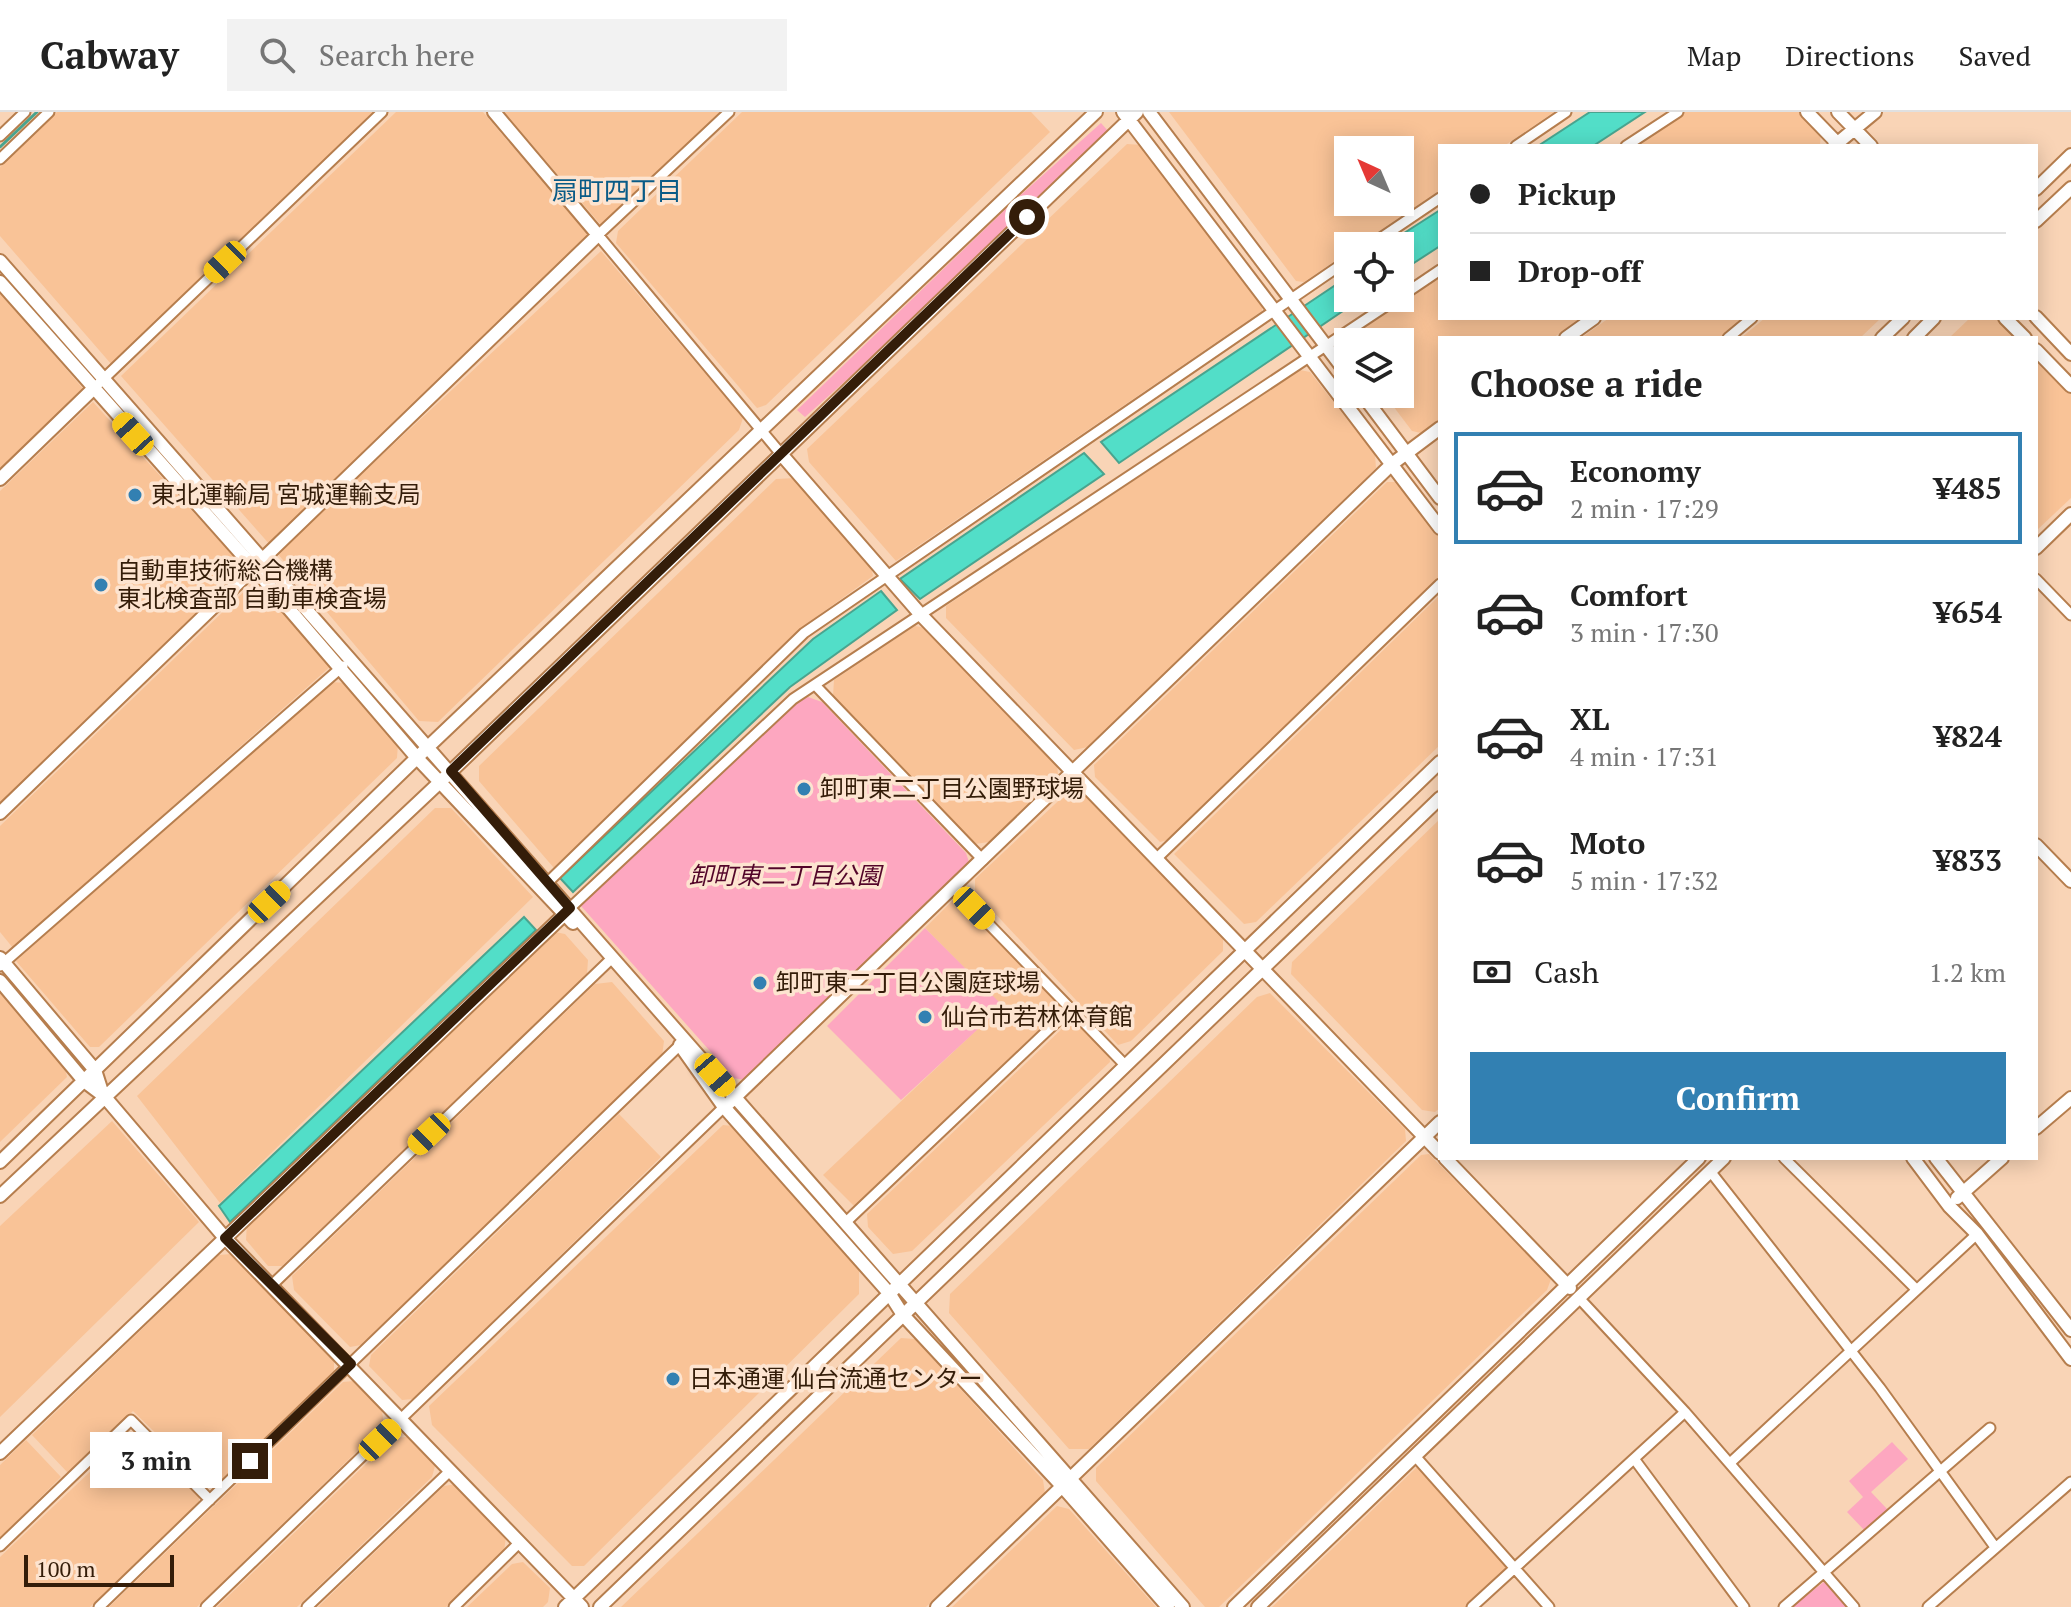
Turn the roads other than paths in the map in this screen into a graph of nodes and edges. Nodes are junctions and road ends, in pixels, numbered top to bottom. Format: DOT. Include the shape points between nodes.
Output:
graph roads {
  1 [pos="25,112"];
  2 [pos="49,112"];
  3 [pos="382,112"];
  4 [pos="494,112"];
  5 [pos="729,112"];
  6 [pos="1096,112"];
  7 [pos="1149,112"];
  8 [pos="1566,112"];
  9 [pos="1678,112"];
  10 [pos="1807,112"];
  11 [pos="1838,112"];
  12 [pos="1875,112"];
  13 [pos="1130,114"];
  14 [pos="1856,130"];
  15 [pos="0,136"];
  16 [pos="1519,144"];
  17 [pos="1629,144"];
  18 [pos="1836,144"];
  19 [pos="1838,144"];
  20 [pos="1869,144"];
  21 [pos="2071,155"];
  22 [pos="0,159"];
  23 [pos="2038,187"];
  24 [pos="2071,188"];
  25 [pos="1438,199"];
  26 [pos="2038,219"];
  27 [pos="1390,232"];
  28 [pos="598,235"];
  29 [pos="0,261"];
  30 [pos="1334,270"];
  31 [pos="1438,271"];
  32 [pos="0,282"];
  33 [pos="1414,287"];
  34 [pos="1291,299"];
  35 [pos="1276,310"];
  36 [pos="1377,312"];
  37 [pos="2038,319"];
  38 [pos="1591,320"];
  39 [pos="1750,320"];
  40 [pos="1901,320"];
  41 [pos="1932,320"];
  42 [pos="2007,320"];
  43 [pos="1569,336"];
  44 [pos="1730,336"];
  45 [pos="1884,336"];
  46 [pos="1916,336"];
  47 [pos="2023,336"];
  48 [pos="1326,346"];
  49 [pos="1308,352"];
  50 [pos="2038,352"];
  51 [pos="2071,354"];
  52 [pos="1334,357"];
  53 [pos="103,379"];
  54 [pos="2071,386"];
  55 [pos="93,389"];
  56 [pos="1372,408"];
  57 [pos="1438,429"];
  58 [pos="761,432"];
  59 [pos="1406,453"];
  60 [pos="781,454"];
  61 [pos="1392,464"];
  62 [pos="0,479"];
  63 [pos="1438,495"];
  64 [pos="2071,514"];
  65 [pos="1438,525"];
  66 [pos="2038,546"];
  67 [pos="257,563"];
  68 [pos="887,576"];
  69 [pos="2038,581"];
  70 [pos="1438,586"];
  71 [pos="921,615"];
  72 [pos="2071,615"];
  73 [pos="352,660"];
  74 [pos="340,668"];
  75 [pos="815,685"];
  76 [pos="429,746"];
  77 [pos="418,759"];
  78 [pos="1438,764"];
  79 [pos="451,771"];
  80 [pos="1073,773"];
  81 [pos="440,782"];
  82 [pos="1438,800"];
  83 [pos="0,813"];
  84 [pos="2038,847"];
  85 [pos="1156,859"];
  86 [pos="983,860"];
  87 [pos="2071,881"];
  88 [pos="544,885"];
  89 [pos="954,888"];
  90 [pos="568,912"];
  91 [pos="1246,951"];
  92 [pos="608,962"];
  93 [pos="1,963"];
  94 [pos="1262,969"];
  95 [pos="0,981"];
  96 [pos="1070,1009"];
  97 [pos="680,1045"];
  98 [pos="1126,1066"];
  99 [pos="95,1070"];
  100 [pos="84,1081"];
  101 [pos="104,1096"];
  102 [pos="735,1097"];
  103 [pos="2071,1098"];
  104 [pos="724,1107"];
  105 [pos="1438,1124"];
  106 [pos="2038,1126"];
  107 [pos="1424,1137"];
  108 [pos="1438,1151"];
  109 [pos="1447,1160"];
  110 [pos="1697,1160"];
  111 [pos="1722,1160"];
  112 [pos="1786,1160"];
  113 [pos="1914,1160"];
  114 [pos="1937,1160"];
  115 [pos="2000,1160"];
  116 [pos="0,1162"];
  117 [pos="1710,1171"];
  118 [pos="1962,1193"];
  119 [pos="0,1196"];
  120 [pos="1949,1206"];
  121 [pos="846,1222"];
  122 [pos="1977,1234"];
  123 [pos="225,1238"];
  124 [pos="273,1284"];
  125 [pos="1567,1285"];
  126 [pos="894,1289"];
  127 [pos="1916,1289"];
  128 [pos="1579,1298"];
  129 [pos="915,1303"];
  130 [pos="903,1315"];
  131 [pos="2071,1330"];
  132 [pos="1849,1351"];
  133 [pos="2071,1359"];
  134 [pos="351,1364"];
  135 [pos="1685,1412"];
  136 [pos="402,1419"];
  137 [pos="1990,1428"];
  138 [pos="1,1449"];
  139 [pos="1415,1456"];
  140 [pos="1635,1460"];
  141 [pos="1730,1463"];
  142 [pos="450,1471"];
  143 [pos="1940,1472"];
  144 [pos="1066,1482"];
  145 [pos="2071,1482"];
  146 [pos="210,1500"];
  147 [pos="520,1542"];
  148 [pos="0,1546"];
  149 [pos="1995,1547"];
  150 [pos="1514,1567"];
  151 [pos="1826,1571"];
  152 [pos="574,1604"];
  153 [pos="99,1607"];
  154 [pos="206,1607"];
  155 [pos="307,1607"];
  156 [pos="454,1607"];
  157 [pos="600,1607"];
  158 [pos="937,1607"];
  159 [pos="1168,1607"];
  160 [pos="1183,1607"];
  161 [pos="1234,1607"];
  162 [pos="1258,1607"];
  163 [pos="1472,1607"];
  164 [pos="1549,1607"];
  165 [pos="1744,1607"];
  166 [pos="1784,1607"];
  167 [pos="1854,1607"];
  168 [pos="1928,1607"];
  1 -- 15 [label="street"];
  2 -- 22 [label="street"];
  3 -- 53 [label="street"];
  4 -- 28 [label="street"];
  5 -- 28 [label="street"];
  6 -- 58 [label="street"];
  7 -- 34 [label="street"];
  8 -- 16 [label="street"];
  9 -- 17 [label="street"];
  10 -- 18 [label="street"];
  11 -- 14 [label="street"];
  12 -- 14 [label="street"];
  13 -- 35 [label="street"];
  13 -- 60 [label="street"];
  14 -- 19 [label="street"];
  14 -- 20 [label="street"];
  21 -- 23 [label="street"];
  24 -- 26 [label="street"];
  25 -- 27 [label="street"];
  28 -- 58 [label="street"];
  28 -- 67 [label="street"];
  29 -- 53 [label="street"];
  30 -- 34 [label="street"];
  31 -- 33 [label="street"];
  32 -- 55 [label="street"];
  34 -- 35 [label="street"];
  34 -- 48 [label="street"];
  35 -- 49 [label="street"];
  35 -- 68 [label="street"];
  36 -- 48 [label="street"];
  37 -- 51 [label="street"];
  38 -- 43 [label="street"];
  39 -- 44 [label="street"];
  40 -- 45 [label="street"];
  41 -- 46 [label="street"];
  42 -- 47 [label="street"];
  48 -- 49 [label="street"];
  48 -- 52 [label="street"];
  49 -- 61 [label="street"];
  49 -- 71 [label="street"];
  50 -- 54 [label="street"];
  53 -- 55 [label="street"];
  53 -- 67 [label="street"];
  55 -- 62 [label="street"];
  55 -- 67 [label="street"];
  56 -- 59 [label="street"];
  57 -- 59 [label="street"];
  58 -- 60 [label="street"];
  58 -- 76 [label="street"];
  59 -- 61 [label="street"];
  59 -- 63 [label="street"];
  60 -- 68 [label="street"];
  60 -- 79 [label="street"];
  61 -- 65 [label="street"];
  61 -- 80 [label="street"];
  64 -- 66 [label="street"];
  67 -- 73 [label="street"];
  67 -- 74 [label="street"];
  67 -- 83 [label="street"];
  68 -- 71 [label="street"];
  68 -- 88 [label="street" via="804,633"];
  69 -- 72 [label="street"];
  70 -- 85 [label="street"];
  71 -- 75 [label="street"];
  71 -- 80 [label="street"];
  73 -- 74 [label="street"];
  73 -- 76 [label="street"];
  74 -- 77 [label="street"];
  74 -- 93 [label="street"];
  75 -- 86 [label="street"];
  75 -- 90 [label="street" via="793,699"];
  76 -- 77 [label="street"];
  76 -- 79 [label="street"];
  77 -- 81 [label="street"];
  77 -- 99 [label="street"];
  78 -- 91 [label="street"];
  79 -- 81 [label="street"];
  79 -- 88 [label="street"];
  80 -- 85 [label="street"];
  80 -- 86 [label="street"];
  81 -- 88 [label="street"];
  81 -- 101 [label="street"];
  82 -- 94 [label="street"];
  84 -- 87 [label="street"];
  85 -- 91 [label="street"];
  86 -- 89 [label="street"];
  88 -- 90 [label="street"];
  89 -- 96 [label="street"];
  89 -- 102 [label="street"];
  90 -- 92 [label="street"];
  90 -- 102 [label="street"];
  90 -- 123 [label="street"];
  91 -- 94 [label="street"];
  91 -- 98 [label="street"];
  92 -- 97 [label="street"];
  92 -- 124 [label="street"];
  93 -- 99 [label="street"];
  94 -- 107 [label="street"];
  94 -- 129 [label="street"];
  95 -- 100 [label="street"];
  96 -- 98 [label="street"];
  96 -- 121 [label="street"];
  97 -- 104 [label="street"];
  97 -- 134 [label="street"];
  98 -- 126 [label="street"];
  99 -- 100 [label="street"];
  99 -- 101 [label="street"];
  100 -- 101 [label="street"];
  100 -- 116 [label="street"];
  101 -- 119 [label="street"];
  101 -- 123 [label="street"];
  102 -- 104 [label="street"];
  102 -- 121 [label="street"];
  103 -- 106 [label="street"];
  104 -- 126 [label="street"];
  104 -- 136 [label="street"];
  105 -- 107 [label="street"];
  107 -- 108 [label="street"];
  107 -- 144 [label="street"];
  109 -- 125 [label="street"];
  110 -- 125 [label="street"];
  111 -- 117 [label="street"];
  112 -- 127 [label="street"];
  113 -- 120 [label="street"];
  114 -- 118 [label="street"];
  115 -- 118 [label="street"];
  117 -- 128 [label="street"];
  117 -- 132 [label="street"];
  118 -- 120 [label="street"];
  118 -- 131 [label="street"];
  120 -- 122 [label="street"];
  121 -- 126 [label="street"];
  122 -- 127 [label="street"];
  122 -- 133 [label="street"];
  123 -- 124 [label="street"];
  123 -- 138 [label="street"];
  124 -- 134 [label="street"];
  125 -- 128 [label="street"];
  125 -- 161 [label="street"];
  126 -- 129 [label="street"];
  126 -- 130 [label="street"];
  126 -- 152 [label="street"];
  127 -- 132 [label="street"];
  128 -- 135 [label="street"];
  128 -- 139 [label="street"];
  129 -- 130 [label="street"];
  129 -- 144 [label="street"];
  130 -- 144 [label="street"];
  130 -- 157 [label="street"];
  132 -- 141 [label="street"];
  132 -- 143 [label="street"];
  134 -- 136 [label="street"];
  134 -- 146 [label="street"];
  135 -- 140 [label="street"];
  135 -- 141 [label="street"];
  136 -- 142 [label="street"];
  136 -- 154 [label="street"];
  137 -- 143 [label="street"];
  139 -- 150 [label="street"];
  139 -- 162 [label="street"];
  140 -- 150 [label="street"];
  140 -- 165 [label="street"];
  141 -- 151 [label="street"];
  142 -- 147 [label="street"];
  142 -- 155 [label="street"];
  143 -- 149 [label="street"];
  143 -- 151 [label="street"];
  144 -- 158 [label="street"];
  144 -- 159 [label="street"];
  144 -- 160 [label="street"];
  145 -- 149 [label="street"];
  146 -- 148 [label="street" via="131,1420"];
  146 -- 153 [label="street"];
  147 -- 152 [label="street"];
  147 -- 156 [label="street"];
  149 -- 168 [label="street"];
  150 -- 163 [label="street"];
  150 -- 164 [label="street"];
  151 -- 166 [label="street"];
  151 -- 167 [label="street"];
}
